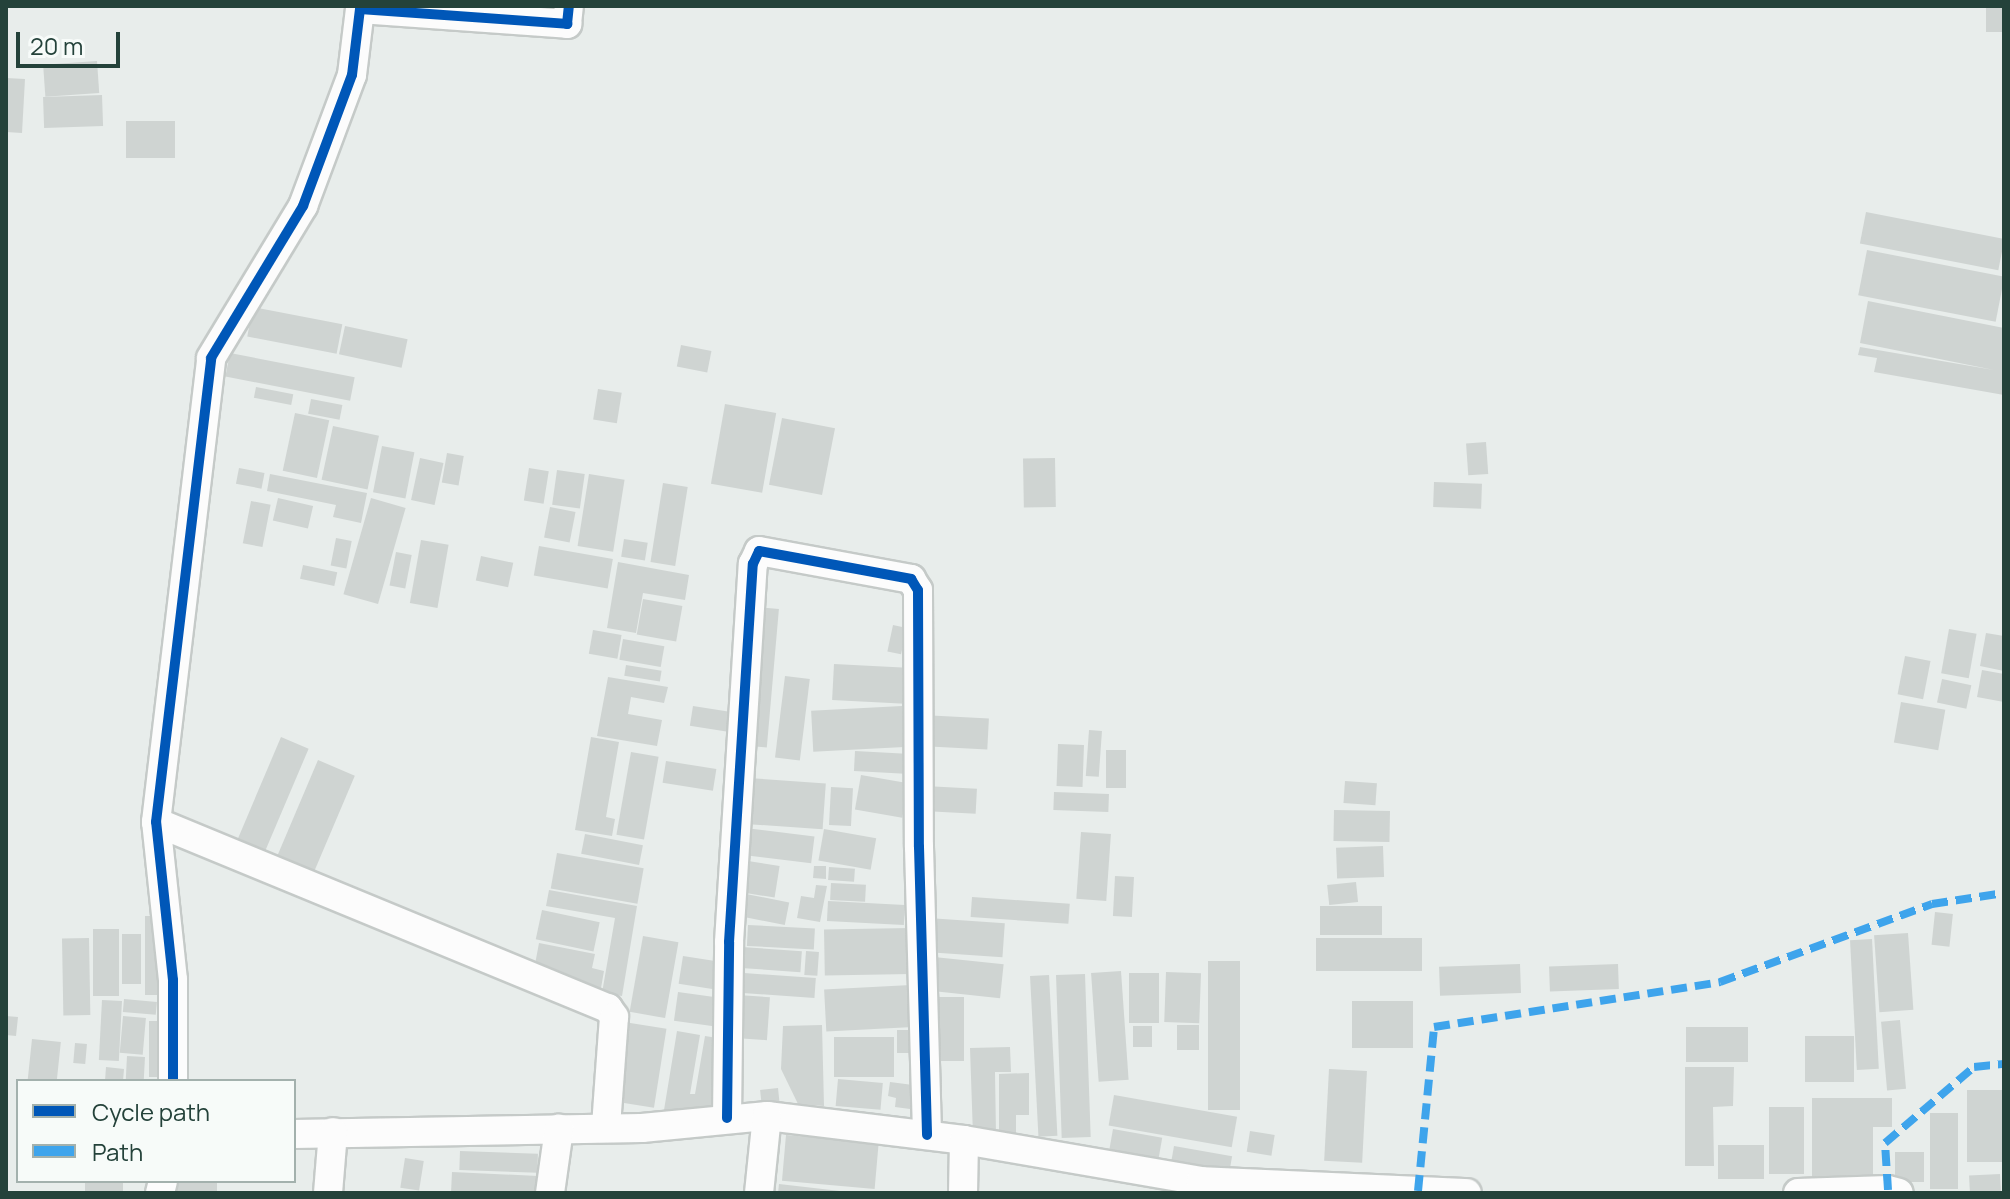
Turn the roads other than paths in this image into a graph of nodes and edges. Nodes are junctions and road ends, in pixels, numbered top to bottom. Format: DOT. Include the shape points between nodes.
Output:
graph roads {
  1 [pos="569,6"];
  2 [pos="156,822"];
  3 [pos="173,1079"];
  4 [pos="767,1116"];
  5 [pos="727,1118"];
  6 [pos="606,1127"];
  7 [pos="559,1129"];
  8 [pos="333,1132"];
  9 [pos="296,1134"];
  10 [pos="927,1135"];
  11 [pos="964,1140"];
  12 [pos="1201,1187"];
  13 [pos="328,1193"];
  14 [pos="550,1193"];
  15 [pos="759,1193"];
  16 [pos="963,1193"];
  17 [pos="1467,1193"];
  18 [pos="1798,1193"];
  19 [pos="1899,1193"];
  1 -- 2 [label="street" via="567,24 360,9 352,75 303,206 211,358"];
  2 -- 3 [label="street" via="173,980"];
  2 -- 6 [label="street" via="608,1008 614,1017"];
  4 -- 5 [label="street"];
  4 -- 10 [label="street"];
  4 -- 15 [label="street"];
  5 -- 6 [label="street"];
  5 -- 10 [label="street" via="729,942 753,564 759,551 911,579 918,590"];
  6 -- 7 [label="street"];
  7 -- 8 [label="street"];
  7 -- 14 [label="street"];
  8 -- 9 [label="street"];
  8 -- 13 [label="street"];
  10 -- 11 [label="street"];
  11 -- 12 [label="street"];
  11 -- 16 [label="street"];
  12 -- 17 [label="street"];
  18 -- 19 [label="street"];
}
